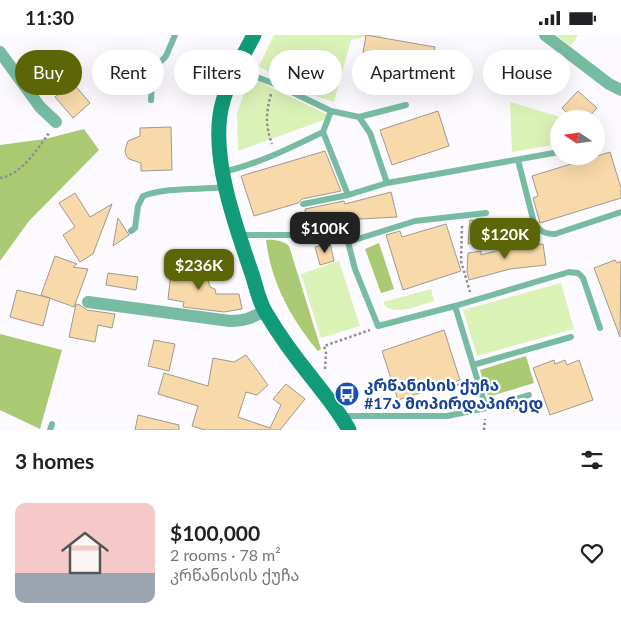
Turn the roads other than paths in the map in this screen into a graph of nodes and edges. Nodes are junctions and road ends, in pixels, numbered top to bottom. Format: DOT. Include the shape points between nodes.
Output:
graph roads {
  1 [pos="175,35"];
  2 [pos="254,35"];
  3 [pos="545,35"];
  4 [pos="246,50"];
  5 [pos="0,52"];
  6 [pos="259,78"];
  7 [pos="621,90"];
  8 [pos="225,95"];
  9 [pos="151,100"];
  10 [pos="406,105"];
  11 [pos="330,111"];
  12 [pos="359,117"];
  13 [pos="56,122"];
  14 [pos="323,132"];
  15 [pos="550,154"];
  16 [pos="518,160"];
  17 [pos="223,172"];
  18 [pos="387,183"];
  19 [pos="227,187"];
  20 [pos="348,195"];
  21 [pos="303,204"];
  22 [pos="621,212"];
  23 [pos="486,213"];
  24 [pos="131,231"];
  25 [pos="239,235"];
  26 [pos="348,242"];
  27 [pos="88,302"];
  28 [pos="455,306"];
  29 [pos="264,311"];
  30 [pos="600,328"];
  31 [pos="571,337"];
  32 [pos="473,365"];
  33 [pos="529,395"];
  34 [pos="486,408"];
  35 [pos="342,416"];
  36 [pos="349,430"];
  1 -- 9 [label="lane" via="166,55 155,68"];
  2 -- 4 [label="street"];
  3 -- 7 [label="street"];
  5 -- 13 [label="street" via="40,107"];
  6 -- 11 [label="lane"];
  8 -- 17 [label="street" via="220,114 219,145"];
  10 -- 12 [label="lane"];
  11 -- 12 [label="lane"];
  11 -- 14 [label="lane"];
  12 -- 18 [label="lane" via="370,133"];
  14 -- 17 [label="lane" via="276,155"];
  14 -- 20 [label="lane"];
  15 -- 16 [label="lane"];
  16 -- 18 [label="lane"];
  16 -- 22 [label="lane" via="534,223 539,231 555,234"];
  17 -- 19 [label="street"];
  18 -- 20 [label="lane"];
  19 -- 24 [label="lane" via="143,196 135,228"];
  19 -- 25 [label="street"];
  20 -- 21 [label="lane"];
  23 -- 26 [label="lane" via="415,221"];
  25 -- 26 [label="lane" via="325,235"];
  25 -- 29 [label="street"];
  26 -- 28 [label="lane" via="378,326"];
  27 -- 29 [label="street" via="230,321 251,319"];
  28 -- 30 [label="lane" via="569,272 578,273 583,278"];
  28 -- 32 [label="lane"];
  29 -- 35 [label="street"];
  31 -- 32 [label="lane"];
  32 -- 34 [label="lane"];
  33 -- 34 [label="lane"];
  34 -- 35 [label="lane" via="447,416"];
  35 -- 36 [label="street"];
}
